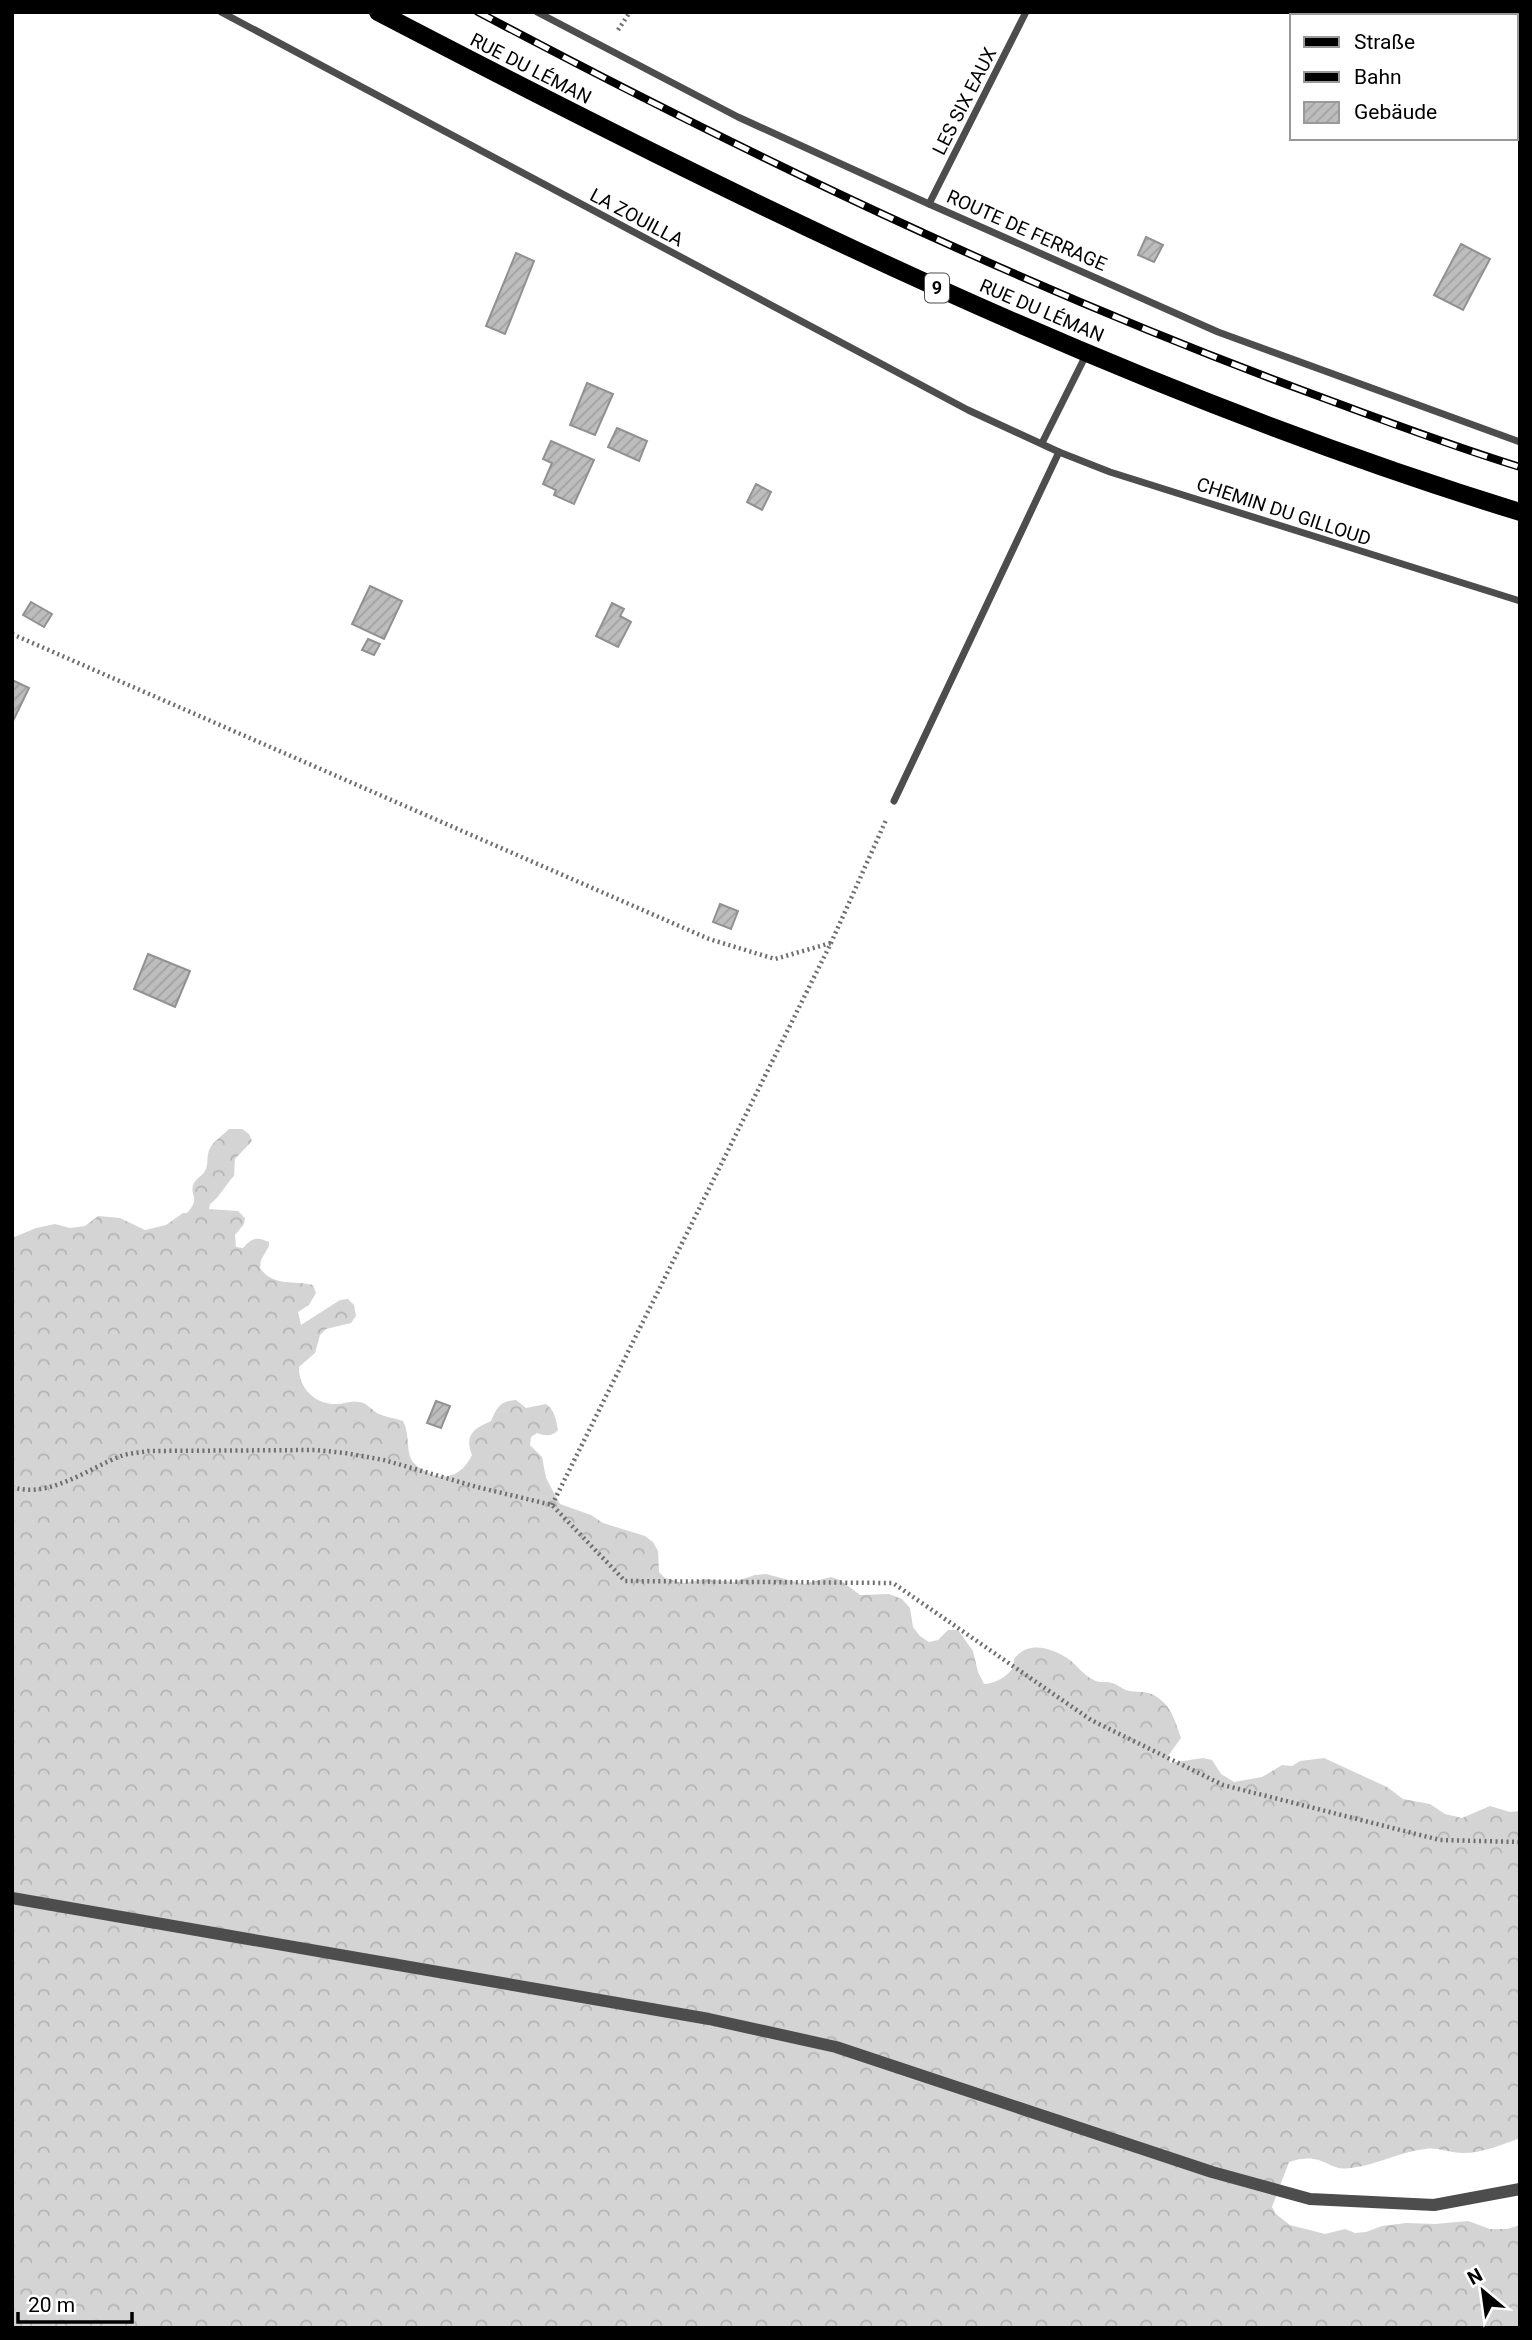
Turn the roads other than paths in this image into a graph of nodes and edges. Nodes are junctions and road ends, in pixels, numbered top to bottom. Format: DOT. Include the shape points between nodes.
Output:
graph roads {
  1 [pos="221,12"];
  2 [pos="378,12"];
  3 [pos="537,12"];
  4 [pos="1026,12"];
  5 [pos="929,204"];
  6 [pos="1087,353"];
  7 [pos="1520,442"];
  8 [pos="1042,443"];
  9 [pos="1059,452"];
  10 [pos="1520,512"];
  11 [pos="1520,601"];
  12 [pos="894,801"];
  13 [pos="12,1898"];
  14 [pos="1520,2189"];
  1 -- 8 [label="street, LA ZOUILLA" via="968,410"];
  2 -- 6 [label="main road, RUE DU LÉMAN / 9" via="810,230"];
  3 -- 5 [label="street, ROUTE DE FERRAGE" via="738,117"];
  4 -- 5 [label="street, LES SIX EAUX"];
  5 -- 7 [label="street, ROUTE DE FERRAGE" via="1218,332"];
  6 -- 8 [label="street"];
  6 -- 10 [label="main road, RUE DU LÉMAN / 9" via="1363,460"];
  8 -- 9 [label="street, CHEMIN DU GILLOUD"];
  9 -- 11 [label="street, CHEMIN DU GILLOUD"];
  9 -- 12 [label="street"];
  13 -- 14 [label="street" via="709,2019 836,2047 1212,2172 1310,2199 1434,2205"];
}
